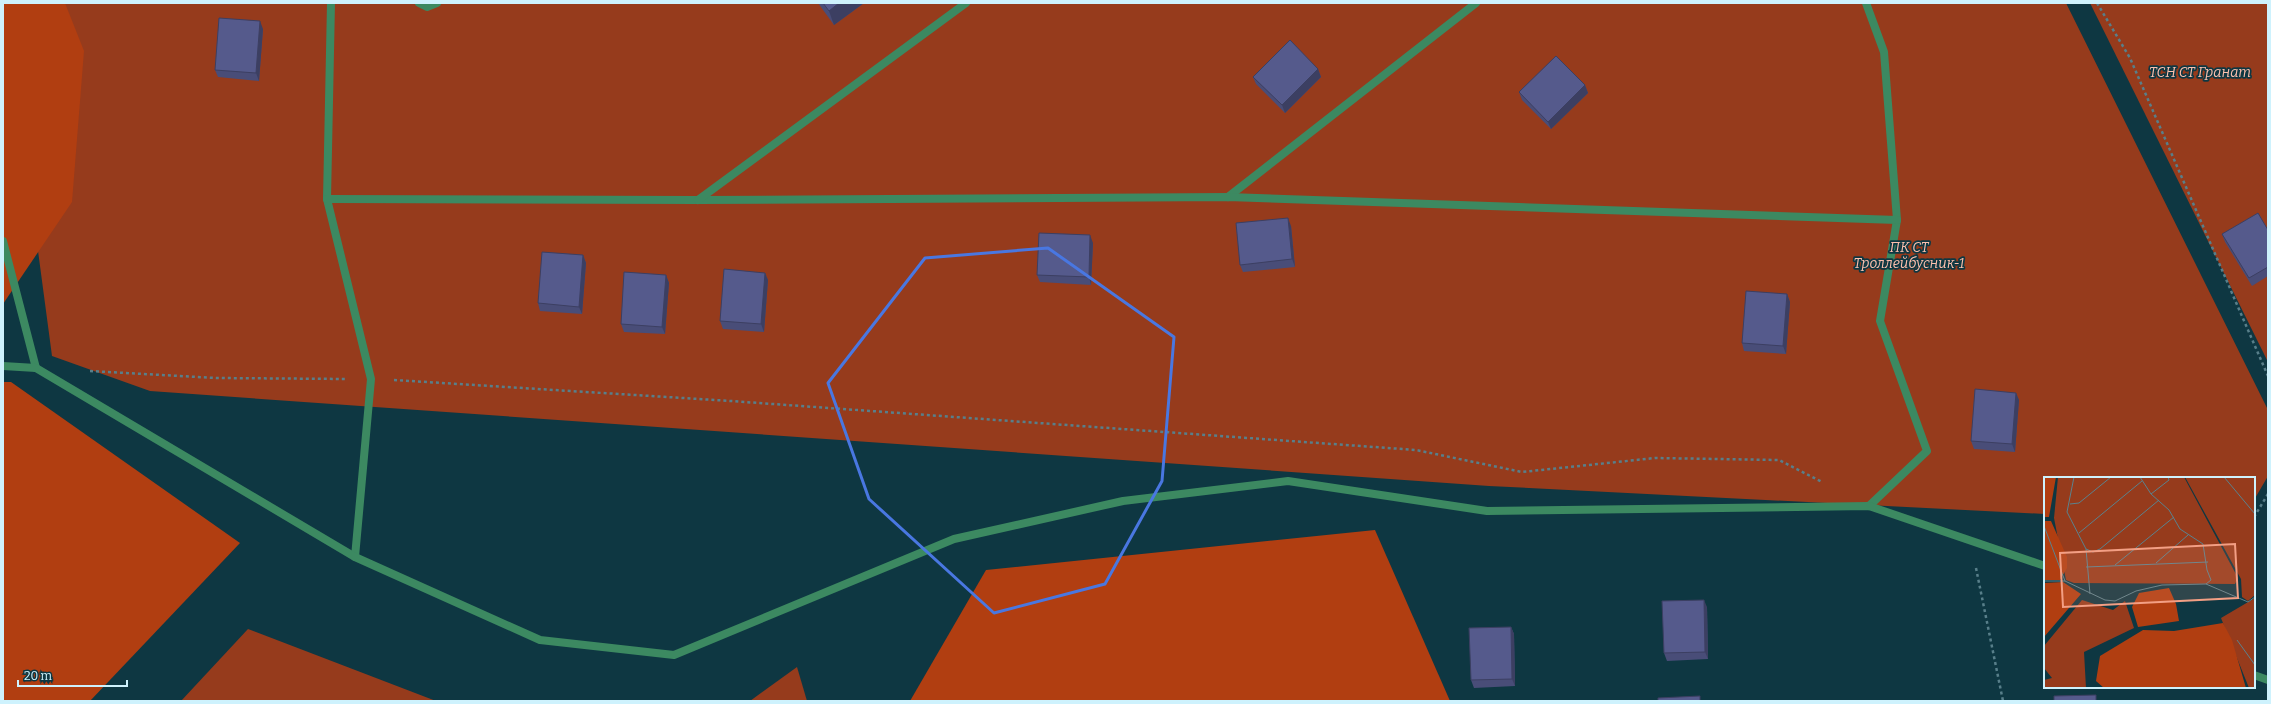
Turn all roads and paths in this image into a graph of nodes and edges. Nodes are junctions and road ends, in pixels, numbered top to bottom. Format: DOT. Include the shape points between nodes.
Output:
graph roads {
  1 [pos="331,3"];
  2 [pos="419,3"];
  3 [pos="437,3"];
  4 [pos="966,3"];
  5 [pos="1476,3"];
  6 [pos="1866,3"];
  7 [pos="2097,3"];
  8 [pos="1228,197"];
  9 [pos="327,199"];
  10 [pos="698,200"];
  11 [pos="1897,220"];
  12 [pos="3,241"];
  13 [pos="3,366"];
  14 [pos="36,368"];
  15 [pos="83,370"];
  16 [pos="2268,376"];
  17 [pos="370,379"];
  18 [pos="1827,485"];
  19 [pos="2268,494"];
  20 [pos="1869,506"];
  21 [pos="2255,515"];
  22 [pos="1970,540"];
  23 [pos="355,557"];
  24 [pos="2044,566"];
  25 [pos="2255,675"];
  26 [pos="2268,680"];
  27 [pos="2003,701"];
  1 -- 9 [label="street"];
  2 -- 3 [label="street" via="427,7"];
  4 -- 10 [label="street"];
  5 -- 8 [label="street"];
  6 -- 11 [label="street" via="1884,52"];
  7 -- 16 [label="path" via="2130,58"];
  8 -- 10 [label="street"];
  8 -- 11 [label="street"];
  9 -- 10 [label="street"];
  9 -- 17 [label="street"];
  11 -- 20 [label="street" via="1880,321 1927,451"];
  12 -- 14 [label="street"];
  13 -- 14 [label="street"];
  14 -- 23 [label="street"];
  15 -- 17 [label="path" via="216,378"];
  17 -- 18 [label="path" via="731,401 1416,450 1522,472 1655,458 1779,460"];
  17 -- 23 [label="street"];
  19 -- 21 [label="path"];
  20 -- 22 [label="street"];
  20 -- 23 [label="street" via="1486,511 1288,481 1123,501 954,539 674,655 540,640"];
  22 -- 24 [label="street"];
  22 -- 27 [label="path"];
  25 -- 26 [label="street"];
}
